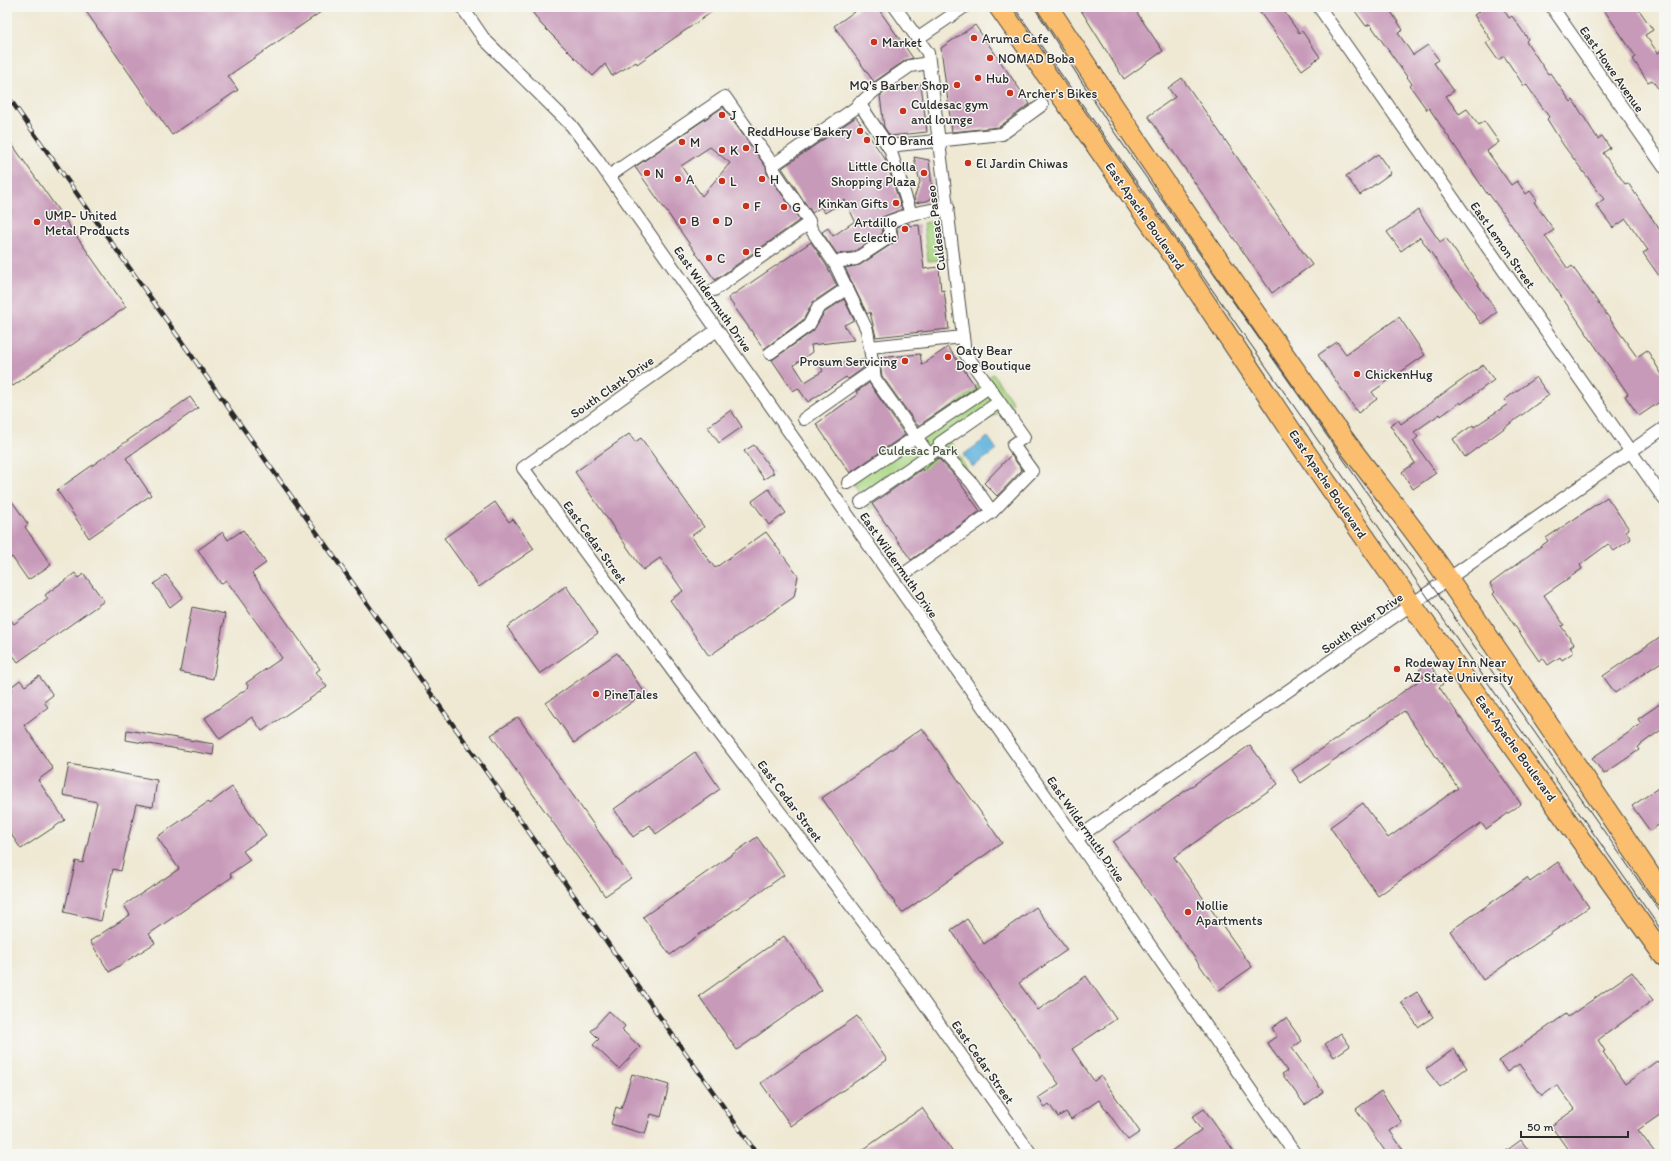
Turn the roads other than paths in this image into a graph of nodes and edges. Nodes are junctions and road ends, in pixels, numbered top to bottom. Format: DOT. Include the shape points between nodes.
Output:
graph roads {
  1 [pos="462,7"];
  2 [pos="895,7"];
  3 [pos="964,7"];
  4 [pos="999,7"];
  5 [pos="1048,7"];
  6 [pos="1319,7"];
  7 [pos="1552,7"];
  8 [pos="918,39"];
  9 [pos="929,63"];
  10 [pos="860,103"];
  11 [pos="1042,105"];
  12 [pos="939,140"];
  13 [pos="888,146"];
  14 [pos="773,165"];
  15 [pos="1664,167"];
  16 [pos="609,176"];
  17 [pos="948,207"];
  18 [pos="911,214"];
  19 [pos="809,223"];
  20 [pos="834,262"];
  21 [pos="847,288"];
  22 [pos="714,290"];
  23 [pos="717,330"];
  24 [pos="963,337"];
  25 [pos="870,347"];
  26 [pos="770,353"];
  27 [pos="874,370"];
  28 [pos="989,387"];
  29 [pos="999,402"];
  30 [pos="804,419"];
  31 [pos="1664,428"];
  32 [pos="916,436"];
  33 [pos="939,448"];
  34 [pos="1631,451"];
  35 [pos="929,455"];
  36 [pos="523,468"];
  37 [pos="848,483"];
  38 [pos="1664,499"];
  39 [pos="861,502"];
  40 [pos="992,512"];
  41 [pos="908,571"];
  42 [pos="1448,579"];
  43 [pos="1412,605"];
  44 [pos="1076,839"];
  45 [pos="1664,896"];
  46 [pos="1664,956"];
  47 [pos="1031,1154"];
  48 [pos="1295,1154"];
  1 -- 16 [label="street, East Wildermuth Drive" via="484,39 571,124"];
  2 -- 8 [label="street, Culdesac Paseo"];
  3 -- 8 [label="street"];
  4 -- 43 [label="main road, East Apache Boulevard" via="1189,278"];
  5 -- 42 [label="main road" via="1109,102 1201,236 1344,440"];
  6 -- 34 [label="street, East Lemon Street"];
  7 -- 15 [label="street, East Howe Avenue"];
  8 -- 9 [label="street, Culdesac Paseo" via="928,53"];
  9 -- 10 [label="street" via="910,66"];
  9 -- 12 [label="street, Culdesac Paseo"];
  10 -- 13 [label="street"];
  10 -- 14 [label="street"];
  11 -- 12 [label="street" via="1002,134"];
  12 -- 13 [label="street"];
  12 -- 17 [label="street, Culdesac Paseo"];
  13 -- 18 [label="street"];
  14 -- 16 [label="street" via="725,97"];
  14 -- 19 [label="street" via="773,169"];
  16 -- 23 [label="street, East Wildermuth Drive"];
  17 -- 18 [label="street"];
  17 -- 24 [label="street, Culdesac Paseo"];
  18 -- 20 [label="street" via="888,222 890,236 856,259"];
  19 -- 20 [label="street"];
  19 -- 22 [label="street"];
  20 -- 21 [label="street"];
  21 -- 25 [label="street" via="867,330"];
  21 -- 26 [label="street" via="818,308 809,325"];
  23 -- 36 [label="street, South Clark Drive"];
  23 -- 44 [label="street, East Wildermuth Drive"];
  24 -- 25 [label="street"];
  24 -- 28 [label="street, Culdesac Paseo" via="965,353"];
  25 -- 27 [label="street"];
  27 -- 30 [label="street"];
  27 -- 32 [label="street" via="875,379"];
  28 -- 29 [label="street, Culdesac Paseo"];
  28 -- 32 [label="street"];
  29 -- 33 [label="street" via="940,442"];
  29 -- 40 [label="street, Culdesac Paseo" via="1024,437 1013,445 1032,471"];
  31 -- 34 [label="street, South River Drive"];
  32 -- 35 [label="street"];
  32 -- 37 [label="street"];
  33 -- 35 [label="street"];
  33 -- 40 [label="street" via="972,483"];
  34 -- 38 [label="street, East Lemon Street"];
  34 -- 42 [label="street, South River Drive"];
  35 -- 39 [label="street"];
  36 -- 47 [label="street, East Cedar Street" via="686,689 910,983"];
  40 -- 41 [label="street"];
  42 -- 43 [label="street, South River Drive"];
  42 -- 45 [label="main road" via="1559,738"];
  43 -- 44 [label="street, South River Drive"];
  43 -- 46 [label="main road, East Apache Boulevard"];
  44 -- 48 [label="street, East Wildermuth Drive"];
}
